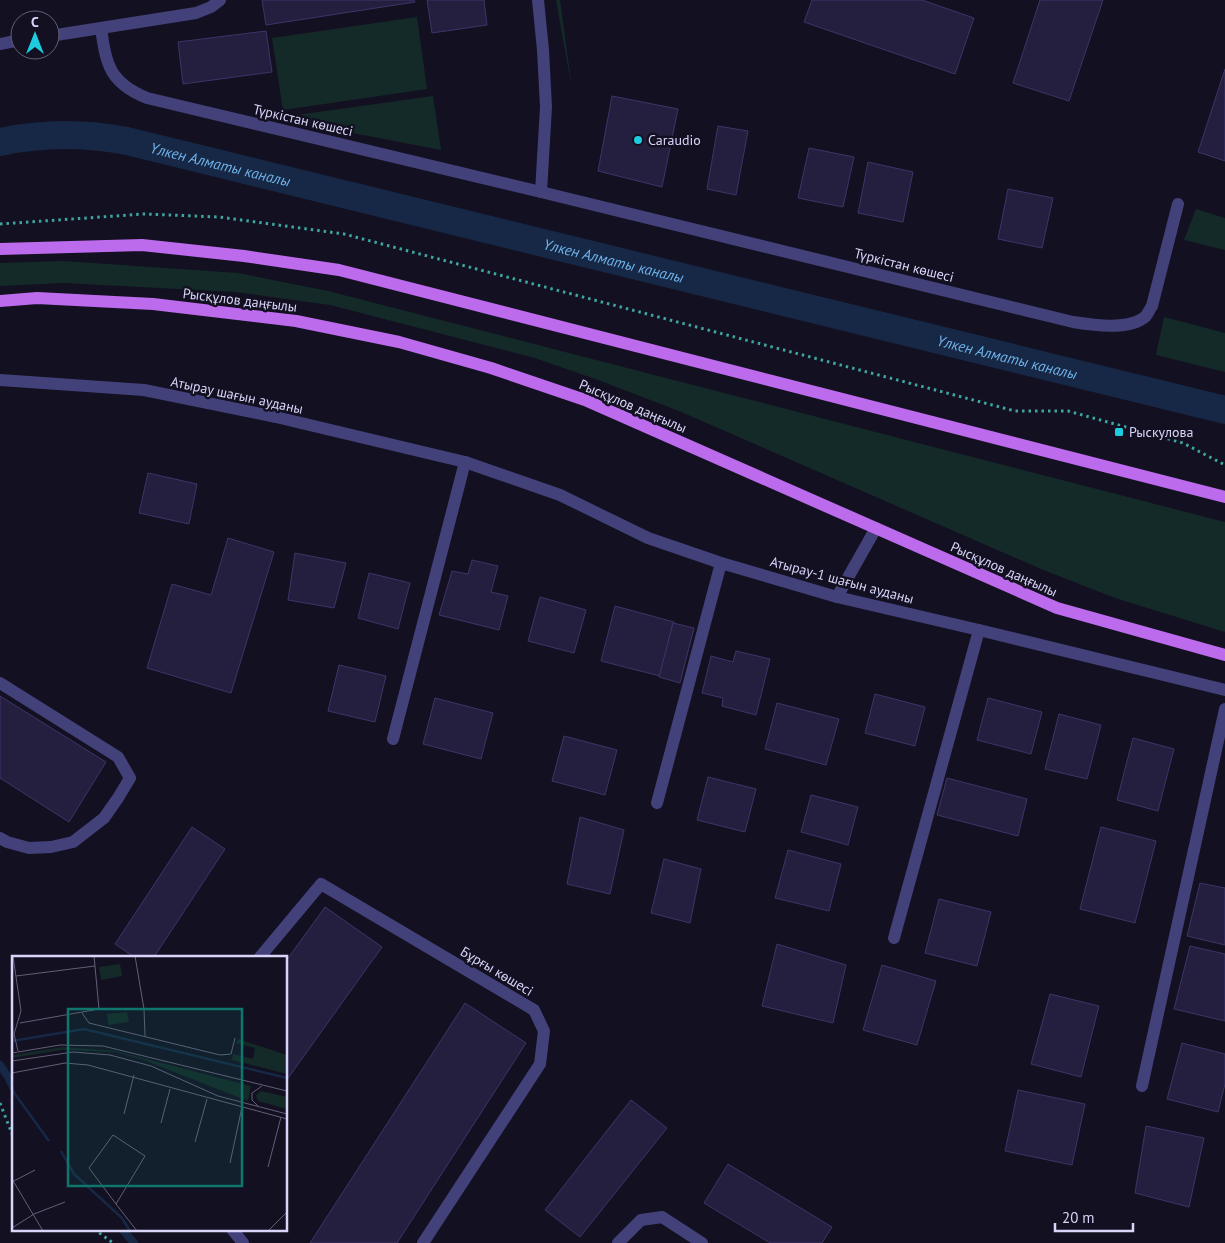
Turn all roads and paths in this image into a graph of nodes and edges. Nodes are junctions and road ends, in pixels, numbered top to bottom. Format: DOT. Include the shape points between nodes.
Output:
graph roads {
  1 [pos="220,0"];
  2 [pos="538,0"];
  3 [pos="101,28"];
  4 [pos="60,34"];
  5 [pos="541,192"];
  6 [pos="1178,204"];
  7 [pos="0,224"];
  8 [pos="0,249"];
  9 [pos="0,301"];
  10 [pos="0,380"];
  11 [pos="465,462"];
  12 [pos="1225,465"];
  13 [pos="1225,496"];
  14 [pos="876,528"];
  15 [pos="721,563"];
  16 [pos="838,597"];
  17 [pos="979,630"];
  18 [pos="1225,655"];
  19 [pos="0,684"];
  20 [pos="1225,690"];
  21 [pos="1225,709"];
  22 [pos="393,739"];
  23 [pos="657,803"];
  24 [pos="0,838"];
  25 [pos="894,938"];
  26 [pos="261,956"];
  27 [pos="1142,1086"];
  28 [pos="0,1103"];
  29 [pos="12,1134"];
  30 [pos="95,1230"];
  31 [pos="233,1230"];
  32 [pos="113,1243"];
  33 [pos="243,1243"];
  34 [pos="423,1243"];
  35 [pos="618,1243"];
  36 [pos="702,1243"];
  1 -- 3 [label="street" via="196,13"];
  2 -- 5 [label="street" via="546,107"];
  3 -- 4 [label="street"];
  3 -- 5 [label="street, Түркістан көшесі" via="104,53 112,74 128,89 147,98"];
  5 -- 6 [label="street, Түркістан көшесі" via="1097,326 1134,323 1146,316 1152,306"];
  7 -- 12 [label="path" via="144,214 219,216 344,234 1015,411 1068,411 1182,443"];
  8 -- 13 [label="main road" via="142,245 339,270"];
  9 -- 14 [label="main road, Рысқұлов даңғылы" via="37,298 153,304 296,321 399,342 584,400"];
  10 -- 11 [label="street, Атырау шағын ауданы" via="144,390 276,417"];
  11 -- 15 [label="street, Атырау-1 шағын ауданы" via="560,495 648,538"];
  11 -- 22 [label="street"];
  14 -- 16 [label="street"];
  14 -- 18 [label="main road, Рысқұлов даңғылы" via="1058,608"];
  15 -- 16 [label="street, Атырау-1 шағын ауданы"];
  15 -- 23 [label="street"];
  16 -- 17 [label="street, Атырау-1 шағын ауданы"];
  17 -- 20 [label="street, Атырау-1 шағын ауданы"];
  17 -- 25 [label="street"];
  19 -- 24 [label="street" via="118,757 130,778 104,818 73,842 29,848"];
  21 -- 27 [label="street"];
  26 -- 34 [label="street, Бұрғы көшесі" via="321,884 534,1010 544,1031 540,1064"];
  28 -- 29 [label="path"];
  30 -- 32 [label="path"];
  31 -- 33 [label="street"];
  35 -- 36 [label="street" via="641,1220 662,1217"];
}
